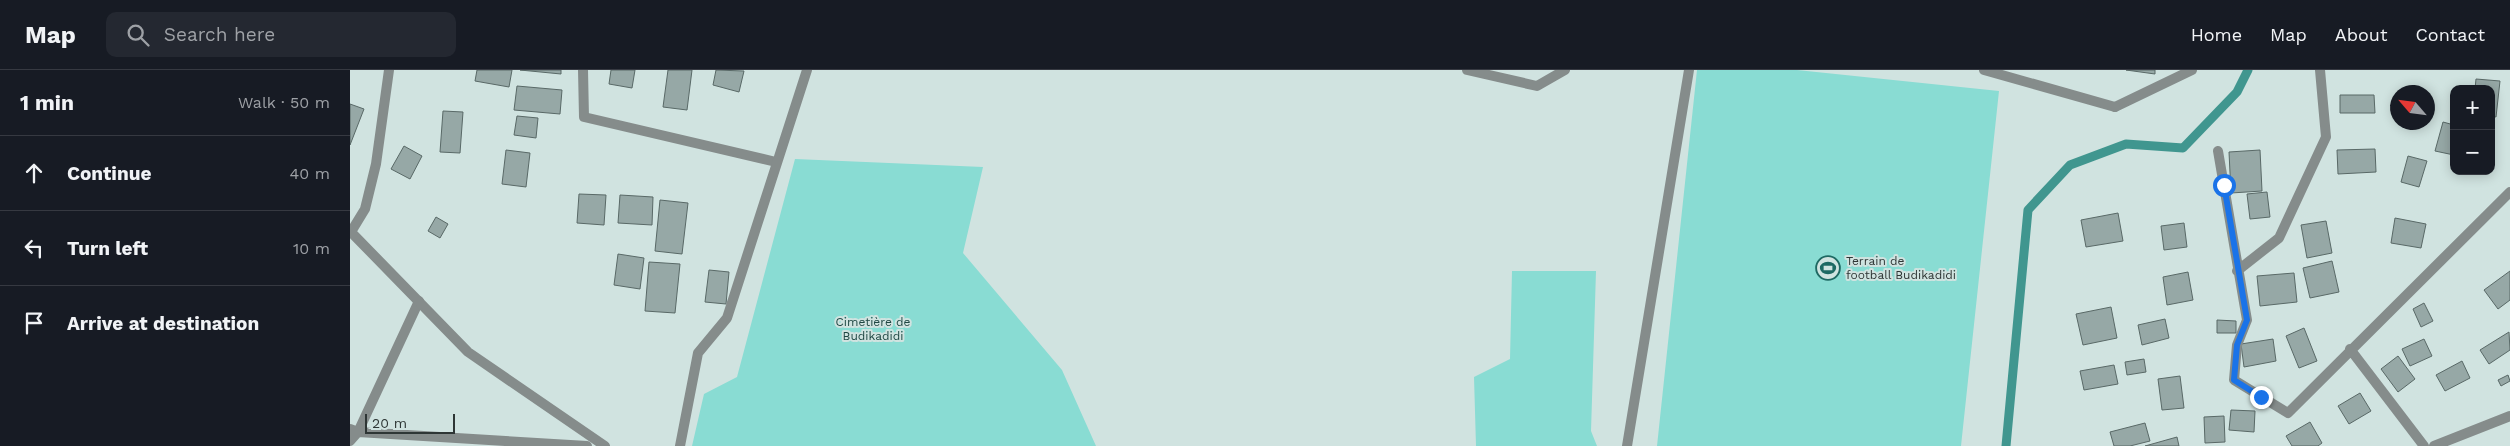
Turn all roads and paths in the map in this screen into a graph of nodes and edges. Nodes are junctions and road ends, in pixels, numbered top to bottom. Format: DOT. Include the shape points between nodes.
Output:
graph roads {
  1 [pos="389,70"];
  2 [pos="583,70"];
  3 [pos="807,70"];
  4 [pos="1467,70"];
  5 [pos="1565,70"];
  6 [pos="1689,70"];
  7 [pos="1984,70"];
  8 [pos="2192,70"];
  9 [pos="2320,70"];
  10 [pos="2218,151"];
  11 [pos="776,162"];
  12 [pos="2510,192"];
  13 [pos="350,231"];
  14 [pos="2237,271"];
  15 [pos="419,302"];
  16 [pos="2350,349"];
  17 [pos="2510,416"];
  18 [pos="354,431"];
  19 [pos="350,441"];
  20 [pos="587,446"];
  21 [pos="605,446"];
  22 [pos="680,446"];
  23 [pos="1627,446"];
  24 [pos="2424,446"];
  25 [pos="2434,446"];
  1 -- 13 [label="street" via="376,164 365,209"];
  2 -- 11 [label="street" via="584,117"];
  3 -- 11 [label="street"];
  4 -- 5 [label="street" via="1537,86"];
  6 -- 23 [label="street"];
  7 -- 8 [label="street" via="2115,107"];
  9 -- 14 [label="street" via="2326,137 2279,238"];
  10 -- 14 [label="street"];
  11 -- 22 [label="street" via="727,318 698,353"];
  12 -- 16 [label="street"];
  13 -- 15 [label="street"];
  14 -- 16 [label="street" via="2247,320 2237,345 2234,380 2288,413"];
  15 -- 18 [label="street"];
  15 -- 21 [label="street" via="468,352"];
  16 -- 24 [label="street"];
  17 -- 25 [label="street"];
  18 -- 19 [label="street"];
  18 -- 20 [label="street"];
}
